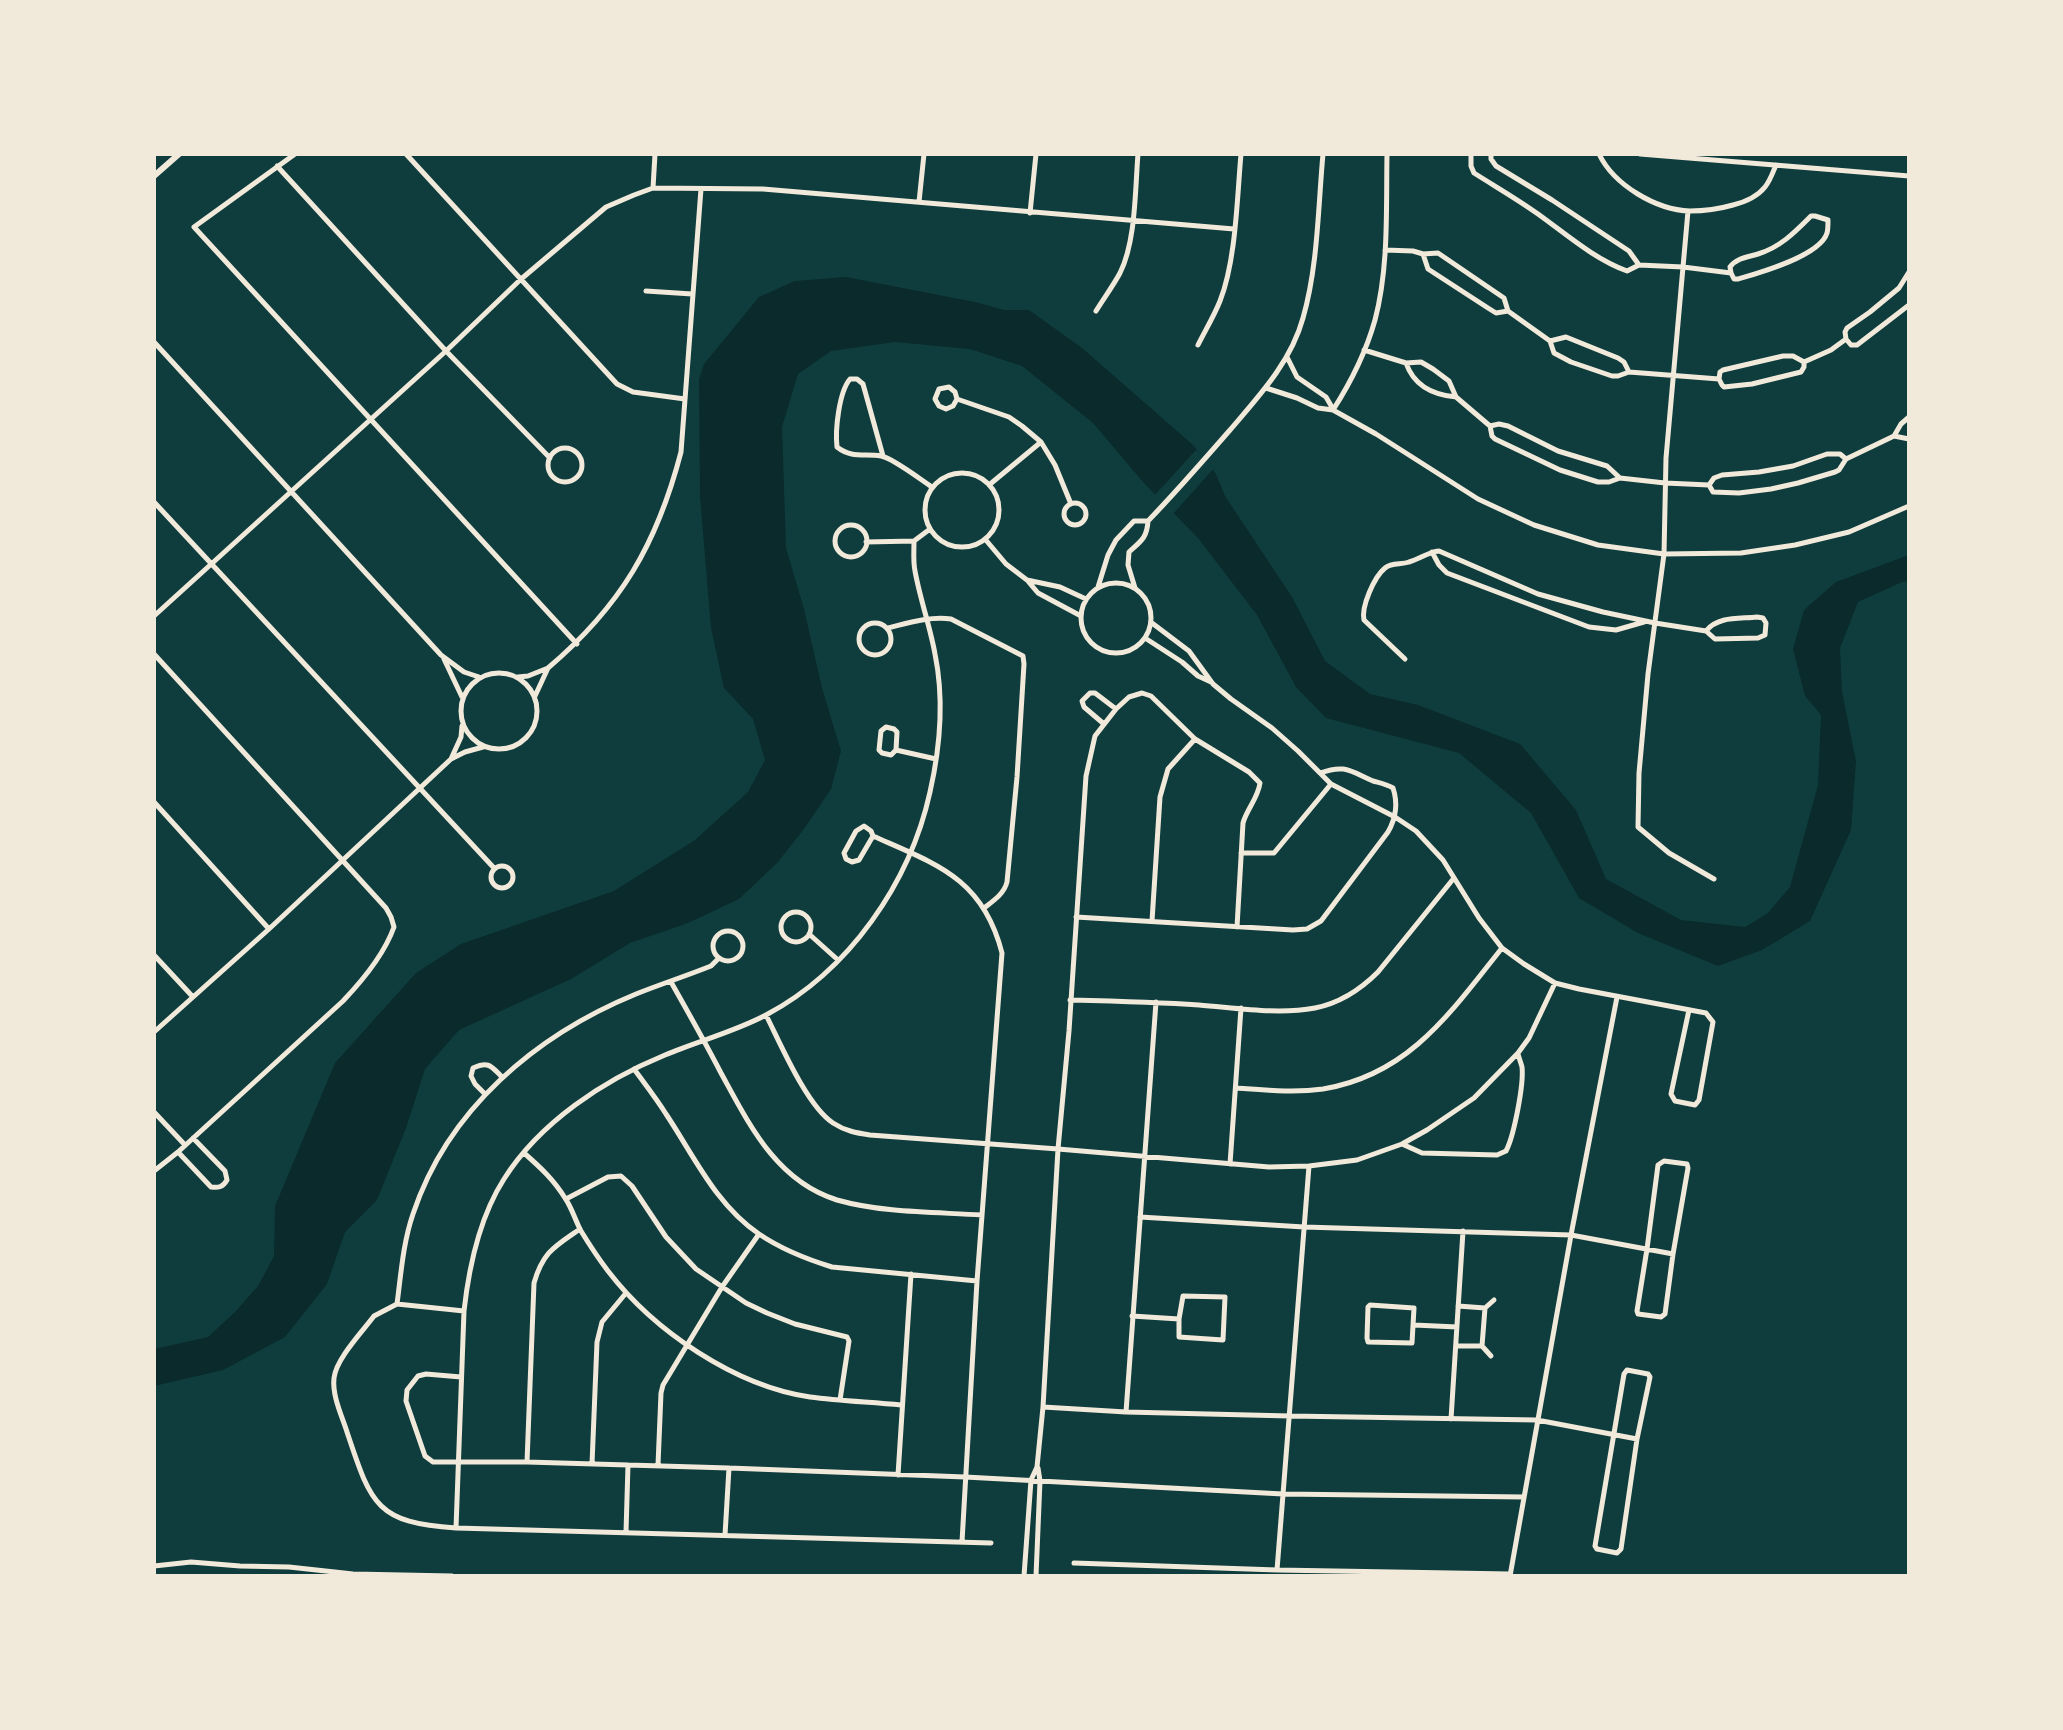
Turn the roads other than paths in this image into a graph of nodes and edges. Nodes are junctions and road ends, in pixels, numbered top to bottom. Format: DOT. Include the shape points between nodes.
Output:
graph roads {
  1 [pos="179,154"];
  2 [pos="295,154"];
  3 [pos="406,154"];
  4 [pos="655,154"];
  5 [pos="924,154"];
  6 [pos="1036,154"];
  7 [pos="1138,154"];
  8 [pos="1241,154"];
  9 [pos="1323,154"];
  10 [pos="1387,154"];
  11 [pos="1471,154"];
  12 [pos="1491,154"];
  13 [pos="1599,154"];
  14 [pos="1640,154"];
  15 [pos="1776,165"];
  16 [pos="277,166"];
  17 [pos="154,176"];
  18 [pos="1909,176"];
  19 [pos="653,188"];
  20 [pos="701,189"];
  21 [pos="919,202"];
  22 [pos="1688,211"];
  23 [pos="1030,213"];
  24 [pos="1132,221"];
  25 [pos="1234,229"];
  26 [pos="1385,250"];
  27 [pos="1423,254"];
  28 [pos="1639,265"];
  29 [pos="1683,267"];
  30 [pos="1909,272"];
  31 [pos="1731,273"];
  32 [pos="520,280"];
  33 [pos="646,291"];
  34 [pos="692,294"];
  35 [pos="1909,305"];
  36 [pos="1096,311"];
  37 [pos="1508,311"];
  38 [pos="1846,339"];
  39 [pos="1550,341"];
  40 [pos="154,342"];
  41 [pos="1198,345"];
  42 [pos="1364,350"];
  43 [pos="446,351"];
  44 [pos="1287,357"];
  45 [pos="1804,362"];
  46 [pos="1406,363"];
  47 [pos="1629,372"];
  48 [pos="1673,374"];
  49 [pos="1719,379"];
  50 [pos="1266,388"];
  51 [pos="1456,397"];
  52 [pos="685,399"];
  53 [pos="957,399"];
  54 [pos="1333,410"];
  55 [pos="1909,417"];
  56 [pos="371,418"];
  57 [pos="1490,426"];
  58 [pos="1894,436"];
  59 [pos="1909,439"];
  60 [pos="1041,442"];
  61 [pos="883,456"];
  62 [pos="550,458"];
  63 [pos="1846,459"];
  64 [pos="1620,478"];
  65 [pos="1665,483"];
  66 [pos="989,485"];
  67 [pos="1709,485"];
  68 [pos="932,487"];
  69 [pos="291,491"];
  70 [pos="154,502"];
  71 [pos="1071,504"];
  72 [pos="1909,506"];
  73 [pos="1148,521"];
  74 [pos="930,529"];
  75 [pos="985,539"];
  76 [pos="914,541"];
  77 [pos="866,542"];
  78 [pos="1432,552"];
  79 [pos="1664,554"];
  80 [pos="210,564"];
  81 [pos="1027,580"];
  82 [pos="1098,588"];
  83 [pos="1135,588"];
  84 [pos="1086,599"];
  85 [pos="154,616"];
  86 [pos="1081,616"];
  87 [pos="928,619"];
  88 [pos="1645,621"];
  89 [pos="1152,623"];
  90 [pos="1655,623"];
  91 [pos="888,628"];
  92 [pos="1706,631"];
  93 [pos="1145,638"];
  94 [pos="577,644"];
  95 [pos="154,654"];
  96 [pos="441,655"];
  97 [pos="1405,659"];
  98 [pos="548,668"];
  99 [pos="479,677"];
  100 [pos="518,677"];
  101 [pos="1213,684"];
  102 [pos="534,697"];
  103 [pos="463,698"];
  104 [pos="1116,709"];
  105 [pos="1104,724"];
  106 [pos="462,725"];
  107 [pos="1195,739"];
  108 [pos="484,747"];
  109 [pos="896,750"];
  110 [pos="451,759"];
  111 [pos="936,759"];
  112 [pos="1320,773"];
  113 [pos="1331,784"];
  114 [pos="418,789"];
  115 [pos="154,802"];
  116 [pos="1395,817"];
  117 [pos="873,836"];
  118 [pos="910,852"];
  119 [pos="1241,853"];
  120 [pos="343,859"];
  121 [pos="494,868"];
  122 [pos="1454,878"];
  123 [pos="1714,879"];
  124 [pos="984,908"];
  125 [pos="1076,917"];
  126 [pos="1152,921"];
  127 [pos="1237,927"];
  128 [pos="269,929"];
  129 [pos="809,934"];
  130 [pos="1502,948"];
  131 [pos="154,955"];
  132 [pos="719,958"];
  133 [pos="838,960"];
  134 [pos="671,982"];
  135 [pos="1555,983"];
  136 [pos="193,997"];
  137 [pos="1617,997"];
  138 [pos="1070,1000"];
  139 [pos="1156,1002"];
  140 [pos="1241,1008"];
  141 [pos="1689,1010"];
  142 [pos="766,1015"];
  143 [pos="154,1032"];
  144 [pos="704,1041"];
  145 [pos="1518,1053"];
  146 [pos="634,1069"];
  147 [pos="502,1077"];
  148 [pos="1236,1088"];
  149 [pos="485,1094"];
  150 [pos="154,1112"];
  151 [pos="193,1138"];
  152 [pos="1402,1144"];
  153 [pos="185,1145"];
  154 [pos="987,1145"];
  155 [pos="1058,1149"];
  156 [pos="178,1152"];
  157 [pos="524,1153"];
  158 [pos="1145,1157"];
  159 [pos="1230,1164"];
  160 [pos="1309,1166"];
  161 [pos="154,1171"];
  162 [pos="566,1199"];
  163 [pos="982,1215"];
  164 [pos="1140,1217"];
  165 [pos="1304,1227"];
  166 [pos="580,1229"];
  167 [pos="1463,1231"];
  168 [pos="759,1234"];
  169 [pos="1571,1235"];
  170 [pos="1647,1249"];
  171 [pos="1673,1254"];
  172 [pos="911,1274"];
  173 [pos="977,1281"];
  174 [pos="722,1287"];
  175 [pos="626,1293"];
  176 [pos="1494,1300"];
  177 [pos="397,1304"];
  178 [pos="1458,1306"];
  179 [pos="1485,1308"];
  180 [pos="464,1311"];
  181 [pos="1132,1316"];
  182 [pos="1179,1319"];
  183 [pos="1414,1325"];
  184 [pos="1457,1327"];
  185 [pos="687,1344"];
  186 [pos="1456,1346"];
  187 [pos="1482,1346"];
  188 [pos="1491,1356"];
  189 [pos="461,1377"];
  190 [pos="840,1400"];
  191 [pos="901,1405"];
  192 [pos="1043,1407"];
  193 [pos="1126,1412"];
  194 [pos="1290,1416"];
  195 [pos="1451,1419"];
  196 [pos="1537,1420"];
  197 [pos="1614,1434"];
  198 [pos="1637,1439"];
  199 [pos="527,1462"];
  200 [pos="459,1463"];
  201 [pos="592,1464"];
  202 [pos="628,1465"];
  203 [pos="658,1465"];
  204 [pos="1037,1467"];
  205 [pos="729,1468"];
  206 [pos="898,1475"];
  207 [pos="965,1477"];
  208 [pos="1031,1480"];
  209 [pos="1040,1481"];
  210 [pos="1283,1494"];
  211 [pos="1524,1497"];
  212 [pos="456,1528"];
  213 [pos="626,1532"];
  214 [pos="725,1535"];
  215 [pos="962,1542"];
  216 [pos="991,1543"];
  217 [pos="1074,1563"];
  218 [pos="154,1566"];
  219 [pos="1277,1570"];
  220 [pos="353,1574"];
  221 [pos="1510,1575"];
  222 [pos="452,1576"];
  223 [pos="1024,1576"];
  224 [pos="1036,1576"];
  1 -- 17 [label="street"];
  2 -- 16 [label="street"];
  3 -- 32 [label="street"];
  4 -- 19 [label="street"];
  5 -- 21 [label="street"];
  6 -- 23 [label="street"];
  7 -- 24 [label="street"];
  8 -- 25 [label="street"];
  9 -- 44 [label="street" via="1310,290"];
  10 -- 26 [label="street"];
  11 -- 28 [label="street" via="1474,173 1596,255 1627,271"];
  12 -- 28 [label="street" via="1496,166 1629,251"];
  13 -- 22 [label="street" via="1635,194"];
  14 -- 15 [label="street"];
  15 -- 18 [label="street"];
  15 -- 22 [label="street" via="1753,197"];
  16 -- 43 [label="street"];
  16 -- 56 [label="street" via="194,227"];
  19 -- 20 [label="street"];
  19 -- 32 [label="street" via="606,207"];
  20 -- 21 [label="street"];
  20 -- 34 [label="street"];
  21 -- 23 [label="street"];
  22 -- 29 [label="street"];
  23 -- 24 [label="street"];
  24 -- 25 [label="street"];
  24 -- 36 [label="street" via="1120,273"];
  25 -- 41 [label="street" via="1220,302"];
  26 -- 27 [label="street"];
  26 -- 42 [label="street" via="1375,320"];
  27 -- 37 [label="street" via="1449,259 1504,298"];
  27 -- 37 [label="street" via="1428,269 1496,313"];
  28 -- 29 [label="street"];
  29 -- 31 [label="street"];
  29 -- 48 [label="street"];
  30 -- 38 [label="street" via="1899,288 1847,328"];
  31 -- 31 [label="street" via="1738,279 1787,263 1823,240 1828,220 1811,216 1778,245 1731,264"];
  32 -- 43 [label="street"];
  32 -- 52 [label="street" via="617,384 633,392"];
  33 -- 34 [label="street"];
  34 -- 52 [label="street"];
  35 -- 38 [label="street" via="1857,345"];
  37 -- 39 [label="street"];
  38 -- 45 [label="street"];
  39 -- 47 [label="street" via="1566,337 1618,358"];
  39 -- 47 [label="street" via="1554,353 1582,366 1612,376"];
  40 -- 69 [label="street"];
  42 -- 46 [label="street"];
  42 -- 54 [label="street"];
  43 -- 56 [label="street"];
  43 -- 62 [label="street"];
  44 -- 50 [label="street"];
  44 -- 54 [label="street" via="1297,377 1326,397"];
  45 -- 49 [label="street" via="1783,356 1723,370"];
  45 -- 49 [label="street" via="1801,372 1752,384 1724,387"];
  46 -- 51 [label="street" via="1414,380 1436,394"];
  46 -- 51 [label="street" via="1421,362 1433,369 1449,381"];
  47 -- 48 [label="street"];
  48 -- 49 [label="street"];
  48 -- 65 [label="street"];
  50 -- 54 [label="street"];
  50 -- 73 [label="street"];
  51 -- 57 [label="street"];
  52 -- 94 [label="street" via="681,452 652,538 603,615"];
  53 -- 53 [label="street" via="953,389 945,387 935,399 946,409"];
  53 -- 60 [label="street" via="1009,417"];
  54 -- 79 [label="street" via="1478,499 1534,525 1598,545"];
  55 -- 58 [label="street"];
  56 -- 69 [label="street"];
  56 -- 94 [label="street"];
  57 -- 64 [label="street" via="1508,426 1558,451 1607,466"];
  57 -- 64 [label="street" via="1495,439 1560,470 1604,483"];
  58 -- 59 [label="street"];
  58 -- 63 [label="street"];
  60 -- 66 [label="street"];
  60 -- 71 [label="street"];
  61 -- 61 [label="street" via="863,384 850,379 840,405 837,447 862,456"];
  61 -- 68 [label="street"];
  62 -- 62 [label="street" via="548,469 556,480 573,480 580,471 580,460 572,451 561,449"];
  63 -- 67 [label="street" via="1827,454 1793,466 1722,475"];
  63 -- 67 [label="street" via="1835,472 1771,489 1722,493"];
  64 -- 65 [label="street"];
  65 -- 67 [label="street"];
  65 -- 79 [label="street"];
  66 -- 68 [label="street" via="967,473"];
  66 -- 75 [label="street" via="996,495 998,519"];
  68 -- 74 [label="street" via="925,508"];
  69 -- 80 [label="street"];
  69 -- 96 [label="street"];
  70 -- 80 [label="street"];
  71 -- 71 [label="street" via="1065,520 1079,524 1085,508"];
  72 -- 79 [label="street" via="1849,532 1795,545 1741,553"];
  73 -- 82 [label="street" via="1134,521 1116,540"];
  73 -- 83 [label="street" via="1144,538 1129,552"];
  74 -- 75 [label="street" via="949,545 974,545"];
  74 -- 76 [label="street"];
  75 -- 81 [label="street"];
  76 -- 77 [label="street"];
  76 -- 87 [label="street" via="915,570"];
  77 -- 77 [label="street" via="863,531 852,525 840,529 835,542 840,553 851,557 863,552"];
  78 -- 88 [label="street" via="1538,594"];
  78 -- 88 [label="street" via="1447,573 1589,627 1616,630"];
  78 -- 97 [label="street" via="1382,569 1364,603 1364,620"];
  79 -- 90 [label="street"];
  80 -- 85 [label="street"];
  80 -- 114 [label="street"];
  81 -- 84 [label="street"];
  81 -- 86 [label="street" via="1038,593"];
  82 -- 83 [label="street" via="1116,582"];
  82 -- 84 [label="street"];
  83 -- 89 [label="street" via="1151,609"];
  84 -- 86 [label="street"];
  86 -- 93 [label="street" via="1087,638 1105,651 1127,652"];
  87 -- 91 [label="street"];
  87 -- 111 [label="street" via="939,686"];
  87 -- 124 [label="street" via="962,623 1024,660 1007,882"];
  88 -- 90 [label="street"];
  89 -- 93 [label="street"];
  89 -- 101 [label="street" via="1189,651"];
  90 -- 92 [label="street"];
  90 -- 123 [label="street" via="1638,827"];
  91 -- 91 [label="street" via="876,622 864,627 858,639 864,651 885,652 892,641"];
  92 -- 92 [label="street" via="1718,621 1757,617 1766,623 1765,635 1758,638 1715,639"];
  93 -- 101 [label="street"];
  94 -- 98 [label="street"];
  95 -- 120 [label="street"];
  96 -- 99 [label="street"];
  96 -- 103 [label="street"];
  98 -- 100 [label="street"];
  98 -- 102 [label="street"];
  99 -- 100 [label="street"];
  99 -- 103 [label="street"];
  100 -- 102 [label="street"];
  101 -- 112 [label="street"];
  102 -- 108 [label="street" via="536,719 526,738 506,749"];
  103 -- 106 [label="street"];
  104 -- 105 [label="street"];
  104 -- 105 [label="street" via="1095,693 1082,701"];
  104 -- 107 [label="street" via="1129,697 1151,696"];
  105 -- 125 [label="street" via="1095,736 1086,776"];
  106 -- 108 [label="street"];
  106 -- 110 [label="street"];
  107 -- 119 [label="street" via="1260,783 1245,814"];
  107 -- 126 [label="street" via="1168,769 1160,797"];
  108 -- 110 [label="street"];
  109 -- 109 [label="street" via="897,732 886,727 879,750 884,755"];
  109 -- 111 [label="street"];
  110 -- 114 [label="street"];
  111 -- 118 [label="street"];
  112 -- 113 [label="street"];
  112 -- 116 [label="street" via="1350,769 1388,785 1395,794"];
  113 -- 116 [label="street"];
  113 -- 119 [label="street" via="1274,853"];
  114 -- 120 [label="street"];
  114 -- 121 [label="street"];
  115 -- 128 [label="street"];
  116 -- 122 [label="street" via="1432,846"];
  116 -- 127 [label="street" via="1321,921 1293,930"];
  117 -- 117 [label="street" via="864,826 856,831 846,859 859,860"];
  117 -- 118 [label="street"];
  118 -- 124 [label="street" via="952,874"];
  118 -- 133 [label="street" via="882,907"];
  119 -- 127 [label="street"];
  120 -- 128 [label="street"];
  120 -- 151 [label="street" via="391,917 391,936 343,1001"];
  121 -- 121 [label="street" via="492,883 509,886 509,868"];
  122 -- 130 [label="street"];
  122 -- 140 [label="street" via="1365,985 1318,1008"];
  124 -- 154 [label="street" via="1002,953"];
  125 -- 126 [label="street"];
  125 -- 138 [label="street"];
  126 -- 127 [label="street"];
  128 -- 136 [label="street"];
  129 -- 129 [label="street" via="811,922 804,914 790,913 783,921 788,939 802,940"];
  129 -- 133 [label="street"];
  130 -- 135 [label="street"];
  130 -- 148 [label="street" via="1425,1039 1379,1070 1320,1089"];
  131 -- 136 [label="street"];
  132 -- 132 [label="street" via="733,960 741,953 736,934 726,931 714,940"];
  132 -- 134 [label="street"];
  133 -- 142 [label="street" via="798,996"];
  134 -- 144 [label="street"];
  134 -- 147 [label="street" via="571,1026"];
  135 -- 137 [label="street"];
  135 -- 145 [label="street"];
  136 -- 143 [label="street"];
  137 -- 141 [label="street"];
  137 -- 169 [label="street"];
  138 -- 139 [label="street"];
  138 -- 155 [label="street"];
  139 -- 140 [label="street"];
  139 -- 158 [label="street"];
  140 -- 148 [label="street"];
  141 -- 141 [label="street" via="1706,1013 1713,1022 1695,1105 1675,1101 1671,1094"];
  142 -- 144 [label="street"];
  142 -- 154 [label="street" via="809,1097 834,1123 870,1135"];
  144 -- 146 [label="street"];
  144 -- 163 [label="street" via="754,1132 786,1171 813,1190 866,1206"];
  145 -- 152 [label="street" via="1474,1098"];
  145 -- 152 [label="street" via="1522,1079 1506,1151 1422,1153"];
  146 -- 157 [label="street" via="580,1101"];
  146 -- 168 [label="street" via="711,1186"];
  147 -- 149 [label="street"];
  147 -- 149 [label="street" via="492,1066 473,1068 471,1076"];
  148 -- 159 [label="street"];
  149 -- 177 [label="street" via="432,1167 413,1214"];
  150 -- 153 [label="street"];
  151 -- 153 [label="street"];
  151 -- 156 [label="street" via="225,1171 225,1185 211,1187"];
  152 -- 160 [label="street" via="1357,1160"];
  153 -- 156 [label="street"];
  154 -- 155 [label="street"];
  154 -- 163 [label="street"];
  155 -- 158 [label="street"];
  155 -- 192 [label="street"];
  156 -- 161 [label="street"];
  157 -- 162 [label="street"];
  157 -- 180 [label="street" via="487,1212 468,1276"];
  158 -- 159 [label="street"];
  158 -- 164 [label="street"];
  159 -- 160 [label="street"];
  160 -- 165 [label="street"];
  162 -- 166 [label="street"];
  162 -- 174 [label="street" via="608,1177 621,1176 666,1237"];
  163 -- 173 [label="street"];
  164 -- 165 [label="street"];
  164 -- 181 [label="street"];
  165 -- 167 [label="street"];
  165 -- 194 [label="street"];
  166 -- 175 [label="street"];
  166 -- 199 [label="street" via="553,1248 539,1265 534,1283"];
  167 -- 169 [label="street"];
  167 -- 178 [label="street"];
  168 -- 172 [label="street" via="832,1267"];
  168 -- 174 [label="street"];
  169 -- 170 [label="street"];
  169 -- 196 [label="street"];
  170 -- 171 [label="street"];
  170 -- 171 [label="street" via="1638,1314 1665,1314"];
  170 -- 171 [label="street" via="1658,1165 1687,1164"];
  172 -- 173 [label="street"];
  172 -- 191 [label="street"];
  173 -- 207 [label="street"];
  174 -- 185 [label="street"];
  174 -- 190 [label="street" via="767,1313 847,1337"];
  175 -- 185 [label="street"];
  175 -- 201 [label="street" via="602,1322 597,1342"];
  176 -- 179 [label="street"];
  177 -- 180 [label="street"];
  177 -- 212 [label="street" via="374,1316 338,1365 334,1393 363,1481 380,1504 405,1521"];
  178 -- 179 [label="street"];
  178 -- 184 [label="street"];
  179 -- 187 [label="street"];
  180 -- 189 [label="street"];
  181 -- 182 [label="street"];
  181 -- 193 [label="street"];
  182 -- 182 [label="street" via="1179,1337 1221,1341 1225,1297 1183,1296"];
  183 -- 183 [label="street" via="1413,1308 1368,1307 1368,1342 1410,1344"];
  183 -- 184 [label="street"];
  184 -- 186 [label="street"];
  185 -- 190 [label="street" via="770,1386"];
  185 -- 203 [label="street" via="661,1393"];
  186 -- 187 [label="street"];
  186 -- 195 [label="street"];
  187 -- 188 [label="street"];
  189 -- 200 [label="street"];
  189 -- 200 [label="street" via="418,1376 406,1401 425,1456 433,1462"];
  190 -- 191 [label="street"];
  191 -- 206 [label="street"];
  192 -- 193 [label="street"];
  192 -- 204 [label="street"];
  193 -- 194 [label="street"];
  194 -- 195 [label="street"];
  194 -- 210 [label="street"];
  195 -- 196 [label="street"];
  196 -- 197 [label="street"];
  196 -- 211 [label="street"];
  197 -- 198 [label="street"];
  197 -- 198 [label="street" via="1625,1371 1648,1374"];
  197 -- 198 [label="street" via="1595,1543 1606,1551 1621,1549"];
  199 -- 200 [label="street"];
  199 -- 201 [label="street"];
  200 -- 212 [label="street"];
  201 -- 202 [label="street"];
  202 -- 203 [label="street"];
  202 -- 213 [label="street"];
  203 -- 205 [label="street"];
  204 -- 208 [label="street"];
  204 -- 209 [label="street"];
  205 -- 206 [label="street"];
  205 -- 214 [label="street"];
  206 -- 207 [label="street"];
  207 -- 208 [label="street"];
  207 -- 215 [label="street"];
  208 -- 209 [label="street"];
  208 -- 223 [label="street"];
  209 -- 210 [label="street"];
  209 -- 224 [label="street"];
  210 -- 211 [label="street"];
  210 -- 219 [label="street"];
  211 -- 221 [label="street"];
  212 -- 213 [label="street"];
  213 -- 214 [label="street"];
  214 -- 215 [label="street"];
  215 -- 216 [label="street"];
  217 -- 219 [label="street"];
  218 -- 220 [label="street" via="191,1562"];
  219 -- 221 [label="street"];
  220 -- 222 [label="street"];
}
